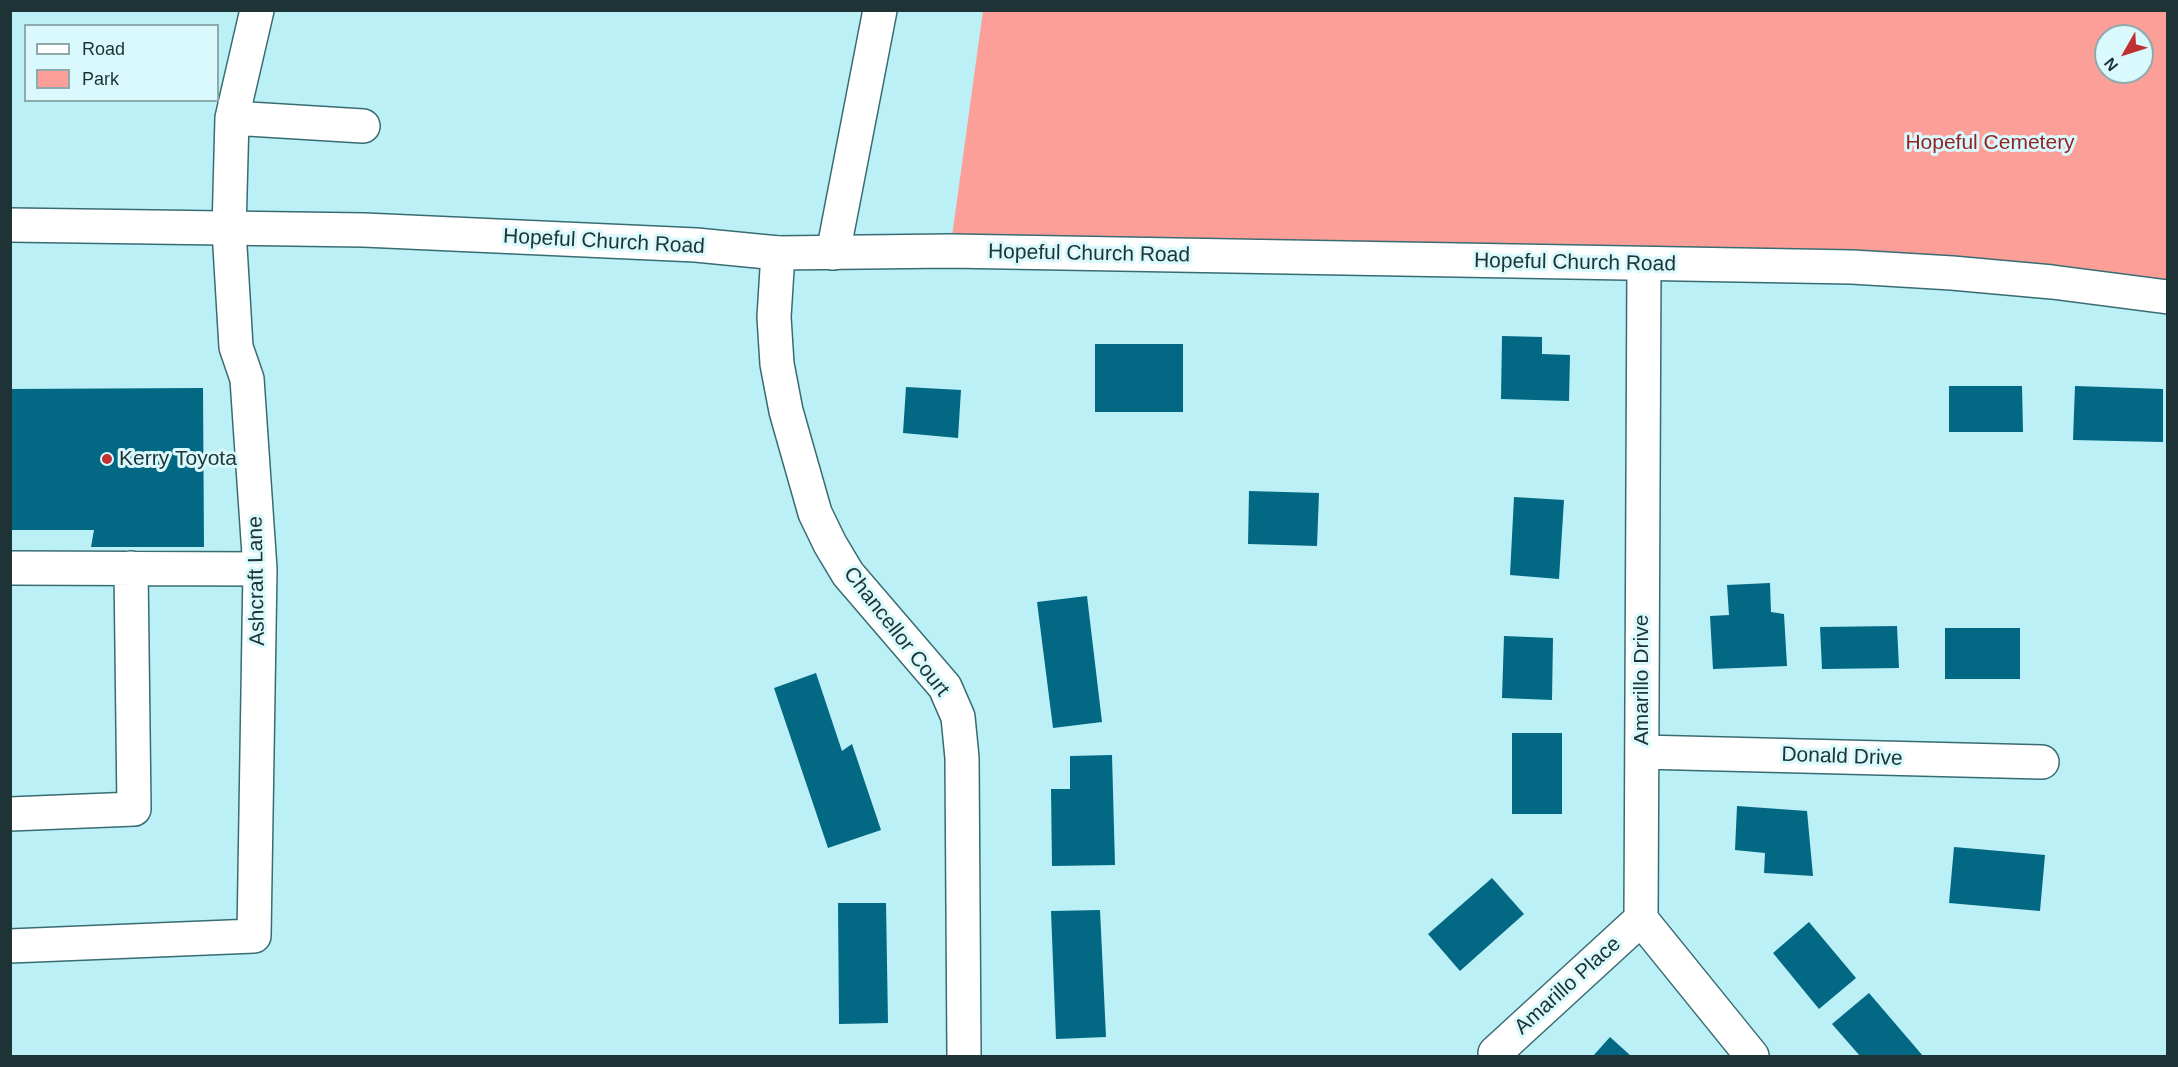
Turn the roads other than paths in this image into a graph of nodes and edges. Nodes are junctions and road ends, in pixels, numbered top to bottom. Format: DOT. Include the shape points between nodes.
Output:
graph roads {
  1 [pos="257,10"];
  2 [pos="880,10"];
  3 [pos="232,118"];
  4 [pos="363,126"];
  5 [pos="10,225"];
  6 [pos="229,230"];
  7 [pos="833,253"];
  8 [pos="778,254"];
  9 [pos="1644,264"];
  10 [pos="2168,297"];
  11 [pos="10,568"];
  12 [pos="131,568"];
  13 [pos="260,569"];
  14 [pos="1642,752"];
  15 [pos="2042,762"];
  16 [pos="10,814"];
  17 [pos="1641,919"];
  18 [pos="10,946"];
  19 [pos="1495,1053"];
  20 [pos="964,1056"];
  21 [pos="1752,1056"];
  1 -- 3 [label="street, Ashcraft Lane"];
  2 -- 7 [label="street"];
  3 -- 4 [label="street"];
  3 -- 6 [label="street, Ashcraft Lane"];
  5 -- 6 [label="street, Hopeful Church Road"];
  6 -- 8 [label="street, Hopeful Church Road" via="446,234 696,245"];
  6 -- 13 [label="street, Ashcraft Lane" via="236,347 247,379"];
  7 -- 8 [label="street, Hopeful Church Road"];
  7 -- 9 [label="street, Hopeful Church Road" via="950,251"];
  8 -- 20 [label="street, Chancellor Court" via="774,317 777,364 815,513 848,574 945,687 958,717 962,758"];
  9 -- 10 [label="street, Hopeful Church Road" via="1941,272"];
  9 -- 14 [label="street, Amarillo Drive"];
  11 -- 12 [label="street"];
  12 -- 13 [label="street"];
  12 -- 16 [label="street" via="134,809"];
  13 -- 18 [label="street, Ashcraft Lane" via="254,936"];
  14 -- 15 [label="street, Donald Drive"];
  14 -- 17 [label="street, Amarillo Drive"];
  17 -- 19 [label="street, Amarillo Place"];
  17 -- 21 [label="street"];
}
